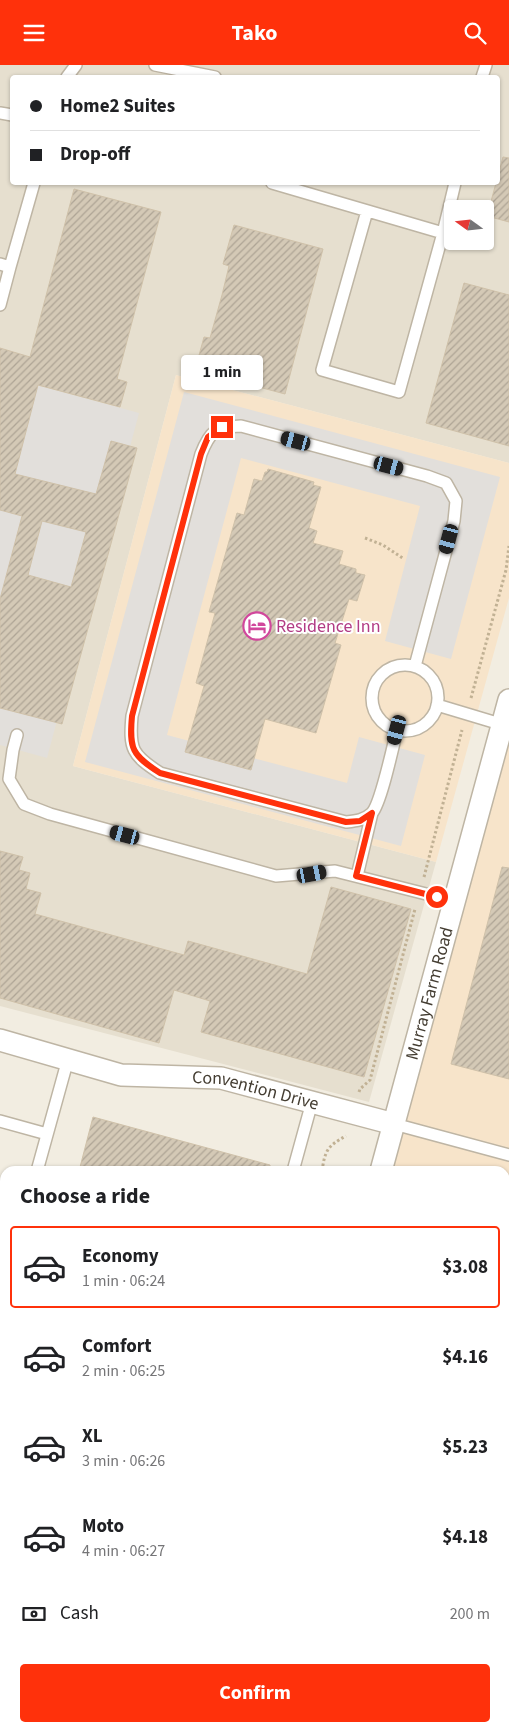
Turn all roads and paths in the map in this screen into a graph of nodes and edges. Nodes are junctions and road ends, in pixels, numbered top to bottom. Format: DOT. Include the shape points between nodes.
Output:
graph roads {
  1 [pos="76,65"];
  2 [pos="155,65"];
  3 [pos="68,75"];
  4 [pos="205,75"];
  5 [pos="33,185"];
  6 [pos="279,185"];
  7 [pos="455,185"];
  8 [pos="367,211"];
  9 [pos="443,233"];
  10 [pos="5,266"];
  11 [pos="0,305"];
  12 [pos="365,539"];
  13 [pos="509,546"];
  14 [pos="404,559"];
  15 [pos="415,667"];
  16 [pos="509,700"];
  17 [pos="437,705"];
  18 [pos="466,714"];
  19 [pos="506,725"];
  20 [pos="397,730"];
  21 [pos="17,735"];
  22 [pos="372,813"];
  23 [pos="356,876"];
  24 [pos="420,893"];
  25 [pos="454,901"];
  26 [pos="0,1040"];
  27 [pos="68,1059"];
  28 [pos="312,1102"];
  29 [pos="354,1113"];
  30 [pos="0,1121"];
  31 [pos="394,1124"];
  32 [pos="47,1134"];
  33 [pos="509,1155"];
  34 [pos="38,1166"];
  35 [pos="294,1166"];
  36 [pos="323,1166"];
  37 [pos="382,1166"];
  1 -- 3 [label="lane"];
  2 -- 4 [label="lane"];
  5 -- 10 [label="lane"];
  6 -- 8 [label="lane"];
  7 -- 9 [label="lane"];
  8 -- 9 [label="lane"];
  8 -- 9 [label="lane" via="322,371 398,392"];
  10 -- 11 [label="lane"];
  12 -- 14 [label="path" via="383,545"];
  13 -- 18 [label="path" via="506,570"];
  15 -- 17 [label="lane" via="431,678 438,696"];
  15 -- 20 [label="lane" via="394,666 385,671 373,689 374,710 387,726"];
  15 -- 22 [label="lane" via="454,521 456,501 446,483 240,426 222,427 208,437 198,464 132,716 130,739 140,761 160,773 346,822 360,821"];
  16 -- 19 [label="street, Murray Farm Road"];
  17 -- 18 [label="lane"];
  17 -- 20 [label="lane" via="426,723 412,729"];
  18 -- 19 [label="lane"];
  18 -- 24 [label="path"];
  19 -- 25 [label="street, Murray Farm Road"];
  20 -- 22 [label="lane"];
  21 -- 23 [label="lane" via="9,779 24,804 276,876 335,871"];
  22 -- 23 [label="lane"];
  23 -- 24 [label="lane"];
  24 -- 25 [label="lane"];
  24 -- 29 [label="path" via="370,1080 360,1089"];
  25 -- 31 [label="street, Murray Farm Road"];
  26 -- 27 [label="street, Convention Drive"];
  27 -- 28 [label="street, Convention Drive" via="121,1075 221,1078"];
  27 -- 32 [label="lane"];
  28 -- 29 [label="street, Convention Drive"];
  28 -- 35 [label="lane"];
  29 -- 31 [label="street, Convention Drive"];
  29 -- 36 [label="path" via="348,1134 332,1143 324,1156"];
  30 -- 32 [label="lane"];
  31 -- 33 [label="lane, Convention Drive"];
  31 -- 37 [label="street, Murray Farm Road"];
  32 -- 34 [label="lane"];
}
